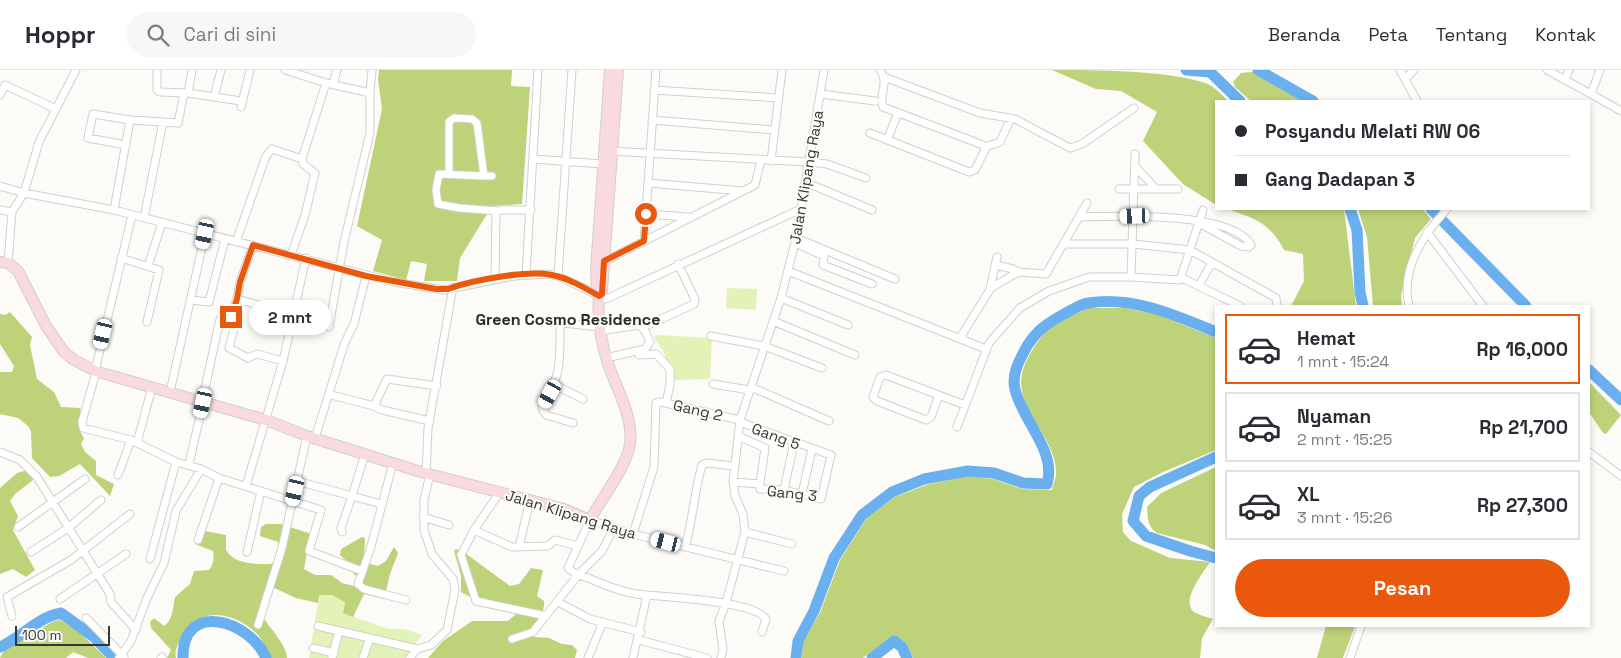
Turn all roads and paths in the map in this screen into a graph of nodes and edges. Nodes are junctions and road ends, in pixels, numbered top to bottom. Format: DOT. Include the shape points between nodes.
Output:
graph roads {
  1 [pos="76,70"];
  2 [pos="157,70"];
  3 [pos="192,70"];
  4 [pos="220,70"];
  5 [pos="250,70"];
  6 [pos="337,70"];
  7 [pos="372,70"];
  8 [pos="538,70"];
  9 [pos="572,70"];
  10 [pos="610,70"];
  11 [pos="618,70"];
  12 [pos="656,70"];
  13 [pos="782,70"];
  14 [pos="824,70"];
  15 [pos="880,70"];
  16 [pos="1400,70"];
  17 [pos="1414,70"];
  18 [pos="1547,70"];
  19 [pos="1569,70"];
  20 [pos="1600,70"];
  21 [pos="290,71"];
  22 [pos="884,77"];
  23 [pos="1405,79"];
  24 [pos="1565,80"];
  25 [pos="329,84"];
  26 [pos="654,90"];
  27 [pos="186,93"];
  28 [pos="370,93"];
  29 [pos="821,94"];
  30 [pos="1591,94"];
  31 [pos="0,95"];
  32 [pos="214,97"];
  33 [pos="778,98"];
  34 [pos="1416,100"];
  35 [pos="875,101"];
  36 [pos="1134,108"];
  37 [pos="56,109"];
  38 [pos="1621,111"];
  39 [pos="898,113"];
  40 [pos="1011,118"];
  41 [pos="130,120"];
  42 [pos="652,120"];
  43 [pos="163,122"];
  44 [pos="774,130"];
  45 [pos="870,133"];
  46 [pos="887,140"];
  47 [pos="126,145"];
  48 [pos="985,147"];
  49 [pos="608,151"];
  50 [pos="650,152"];
  51 [pos="1135,154"];
  52 [pos="302,159"];
  53 [pos="533,159"];
  54 [pos="761,160"];
  55 [pos="771,161"];
  56 [pos="566,162"];
  57 [pos="808,162"];
  58 [pos="603,164"];
  59 [pos="1135,166"];
  60 [pos="449,174"];
  61 [pos="484,176"];
  62 [pos="492,176"];
  63 [pos="866,178"];
  64 [pos="805,182"];
  65 [pos="648,183"];
  66 [pos="0,186"];
  67 [pos="1119,189"];
  68 [pos="1135,189"];
  69 [pos="1156,189"];
  70 [pos="1178,189"];
  71 [pos="743,191"];
  72 [pos="24,193"];
  73 [pos="1087,203"];
  74 [pos="801,209"];
  75 [pos="0,210"];
  76 [pos="114,210"];
  77 [pos="532,210"];
  78 [pos="872,210"];
  79 [pos="1203,210"];
  80 [pos="1447,210"];
  81 [pos="498,211"];
  82 [pos="12,212"];
  83 [pos="646,214"];
  84 [pos="132,215"];
  85 [pos="1135,216"];
  86 [pos="689,217"];
  87 [pos="1079,217"];
  88 [pos="144,218"];
  89 [pos="162,223"];
  90 [pos="1199,223"];
  91 [pos="1427,232"];
  92 [pos="205,234"];
  93 [pos="225,239"];
  94 [pos="644,241"];
  95 [pos="796,241"];
  96 [pos="236,242"];
  97 [pos="602,244"];
  98 [pos="1065,244"];
  99 [pos="1133,244"];
  100 [pos="253,245"];
  101 [pos="1190,250"];
  102 [pos="290,255"];
  103 [pos="997,257"];
  104 [pos="121,258"];
  105 [pos="306,258"];
  106 [pos="604,261"];
  107 [pos="4,263"];
  108 [pos="1212,263"];
  109 [pos="678,264"];
  110 [pos="996,265"];
  111 [pos="148,266"];
  112 [pos="340,267"];
  113 [pos="788,271"];
  114 [pos="1018,272"];
  115 [pos="526,274"];
  116 [pos="366,276"];
  117 [pos="558,276"];
  118 [pos="1131,277"];
  119 [pos="1182,278"];
  120 [pos="494,279"];
  121 [pos="895,279"];
  122 [pos="872,284"];
  123 [pos="1199,285"];
  124 [pos="453,287"];
  125 [pos="990,289"];
  126 [pos="599,296"];
  127 [pos="781,298"];
  128 [pos="237,299"];
  129 [pos="192,300"];
  130 [pos="1238,305"];
  131 [pos="1277,305"];
  132 [pos="1409,305"];
  133 [pos="1482,305"];
  134 [pos="273,309"];
  135 [pos="230,318"];
  136 [pos="773,321"];
  137 [pos="146,322"];
  138 [pos="648,325"];
  139 [pos="848,325"];
  140 [pos="329,327"];
  141 [pos="600,329"];
  142 [pos="711,336"];
  143 [pos="960,338"];
  144 [pos="764,346"];
  145 [pos="986,349"];
  146 [pos="855,355"];
  147 [pos="607,360"];
  148 [pos="283,361"];
  149 [pos="822,368"];
  150 [pos="95,372"];
  151 [pos="713,384"];
  152 [pos="555,385"];
  153 [pos="437,386"];
  154 [pos="152,387"];
  155 [pos="750,389"];
  156 [pos="170,392"];
  157 [pos="331,394"];
  158 [pos="939,395"];
  159 [pos="583,399"];
  160 [pos="202,402"];
  161 [pos="666,403"];
  162 [pos="965,405"];
  163 [pos="374,406"];
  164 [pos="266,420"];
  165 [pos="430,421"];
  166 [pos="740,421"];
  167 [pos="829,421"];
  168 [pos="573,423"];
  169 [pos="957,427"];
  170 [pos="738,436"];
  171 [pos="311,437"];
  172 [pos="134,441"];
  173 [pos="794,442"];
  174 [pos="812,449"];
  175 [pos="0,452"];
  176 [pos="1590,453"];
  177 [pos="365,454"];
  178 [pos="176,462"];
  179 [pos="393,463"];
  180 [pos="189,464"];
  181 [pos="734,466"];
  182 [pos="200,469"];
  183 [pos="428,473"];
  184 [pos="118,475"];
  185 [pos="1621,476"];
  186 [pos="219,478"];
  187 [pos="85,479"];
  188 [pos="297,481"];
  189 [pos="733,482"];
  190 [pos="760,484"];
  191 [pos="246,486"];
  192 [pos="784,490"];
  193 [pos="261,491"];
  194 [pos="500,492"];
  195 [pos="802,494"];
  196 [pos="352,496"];
  197 [pos="101,500"];
  198 [pos="530,500"];
  199 [pos="292,502"];
  200 [pos="52,504"];
  201 [pos="381,504"];
  202 [pos="130,514"];
  203 [pos="423,517"];
  204 [pos="590,520"];
  205 [pos="449,525"];
  206 [pos="18,527"];
  207 [pos="68,528"];
  208 [pos="614,528"];
  209 [pos="474,530"];
  210 [pos="342,532"];
  211 [pos="745,532"];
  212 [pos="633,534"];
  213 [pos="198,540"];
  214 [pos="792,544"];
  215 [pos="578,546"];
  216 [pos="519,547"];
  217 [pos="685,547"];
  218 [pos="83,551"];
  219 [pos="31,552"];
  220 [pos="247,552"];
  221 [pos="126,554"];
  222 [pos="150,560"];
  223 [pos="738,561"];
  224 [pos="362,571"];
  225 [pos="784,571"];
  226 [pos="99,575"];
  227 [pos="578,575"];
  228 [pos="647,595"];
  229 [pos="60,599"];
  230 [pos="406,600"];
  231 [pos="558,602"];
  232 [pos="726,604"];
  233 [pos="12,616"];
  234 [pos="546,616"];
  235 [pos="86,618"];
  236 [pos="603,622"];
  237 [pos="258,626"];
  238 [pos="318,626"];
  239 [pos="1361,627"];
  240 [pos="136,630"];
  241 [pos="339,631"];
  242 [pos="640,632"];
  243 [pos="762,632"];
  244 [pos="370,638"];
  245 [pos="512,639"];
  246 [pos="638,640"];
  247 [pos="313,648"];
  248 [pos="417,649"];
  249 [pos="333,655"];
  250 [pos="122,657"];
  251 [pos="590,657"];
  252 [pos="363,658"];
  253 [pos="410,658"];
  254 [pos="633,658"];
  255 [pos="707,658"];
  256 [pos="720,658"];
  257 [pos="1350,658"];
  1 -- 37 [label="street"];
  2 -- 27 [label="street" via="158,91"];
  3 -- 27 [label="street"];
  4 -- 32 [label="street"];
  5 -- 32 [label="street" via="241,104"];
  6 -- 25 [label="street"];
  7 -- 28 [label="street"];
  8 -- 53 [label="street"];
  9 -- 56 [label="street"];
  10 -- 49 [label="main road"];
  11 -- 49 [label="main road"];
  12 -- 26 [label="street"];
  13 -- 33 [label="street"];
  14 -- 29 [label="street, Jalan Klipang Raya"];
  15 -- 22 [label="street"];
  16 -- 23 [label="street"];
  17 -- 23 [label="street"];
  18 -- 24 [label="street"];
  19 -- 24 [label="street"];
  20 -- 30 [label="street"];
  21 -- 25 [label="street"];
  22 -- 39 [label="street" via="882,106"];
  22 -- 40 [label="street" via="980,113"];
  23 -- 34 [label="street"];
  24 -- 30 [label="street"];
  25 -- 28 [label="street"];
  25 -- 52 [label="street"];
  26 -- 33 [label="street"];
  26 -- 42 [label="street"];
  27 -- 32 [label="street"];
  27 -- 43 [label="street" via="178,123"];
  28 -- 112 [label="street" via="370,133"];
  29 -- 35 [label="street"];
  29 -- 57 [label="street, Jalan Klipang Raya"];
  30 -- 38 [label="street"];
  31 -- 37 [label="street" via="5,85"];
  33 -- 44 [label="street"];
  36 -- 40 [label="street" via="1074,148"];
  37 -- 72 [label="street" via="39,142"];
  39 -- 46 [label="street"];
  39 -- 48 [label="street"];
  40 -- 48 [label="street" via="1000,142"];
  41 -- 43 [label="street"];
  41 -- 47 [label="street"];
  41 -- 47 [label="street" via="93,114 88,138"];
  42 -- 44 [label="street"];
  42 -- 50 [label="street"];
  43 -- 88 [label="street"];
  44 -- 55 [label="street"];
  45 -- 46 [label="street"];
  46 -- 48 [label="street" via="969,172 975,170"];
  47 -- 76 [label="street"];
  49 -- 50 [label="street"];
  49 -- 58 [label="main road"];
  49 -- 97 [label="main road"];
  50 -- 54 [label="street"];
  50 -- 65 [label="street"];
  51 -- 59 [label="street"];
  52 -- 96 [label="street" via="272,149 269,151"];
  52 -- 102 [label="street" via="303,164 314,170 315,177"];
  53 -- 56 [label="street"];
  53 -- 77 [label="street"];
  54 -- 55 [label="street"];
  54 -- 71 [label="street" via="757,183"];
  55 -- 57 [label="street"];
  56 -- 58 [label="street"];
  56 -- 117 [label="street"];
  57 -- 63 [label="street" via="827,164"];
  57 -- 64 [label="street, Jalan Klipang Raya"];
  58 -- 97 [label="main road"];
  59 -- 68 [label="street"];
  59 -- 69 [label="street"];
  60 -- 61 [label="street"];
  60 -- 61 [label="street" via="449,122 454,118 472,119 476,123"];
  60 -- 81 [label="street" via="437,176 438,204"];
  61 -- 62 [label="street"];
  64 -- 74 [label="street, Jalan Klipang Raya"];
  64 -- 78 [label="street"];
  65 -- 71 [label="street"];
  65 -- 83 [label="street"];
  66 -- 72 [label="street"];
  67 -- 68 [label="street"];
  68 -- 69 [label="street"];
  68 -- 85 [label="street"];
  69 -- 70 [label="street"];
  71 -- 86 [label="street"];
  72 -- 76 [label="street"];
  72 -- 82 [label="street"];
  73 -- 87 [label="street"];
  74 -- 95 [label="street, Jalan Klipang Raya"];
  74 -- 109 [label="street"];
  75 -- 82 [label="street"];
  76 -- 84 [label="street"];
  77 -- 81 [label="street"];
  77 -- 115 [label="street"];
  79 -- 90 [label="street"];
  80 -- 91 [label="street"];
  81 -- 120 [label="street"];
  82 -- 107 [label="street"];
  83 -- 86 [label="street"];
  83 -- 94 [label="street"];
  84 -- 88 [label="street"];
  84 -- 104 [label="street"];
  85 -- 87 [label="street"];
  85 -- 90 [label="street"];
  85 -- 99 [label="street"];
  86 -- 94 [label="street"];
  87 -- 98 [label="street"];
  88 -- 89 [label="street"];
  89 -- 92 [label="street"];
  89 -- 111 [label="street"];
  90 -- 90 [label="street" via="1234,229 1251,245 1241,246"];
  90 -- 101 [label="street"];
  91 -- 132 [label="street" via="1410,270 1407,284"];
  91 -- 133 [label="street"];
  92 -- 93 [label="street"];
  92 -- 129 [label="street"];
  93 -- 96 [label="street"];
  93 -- 129 [label="street" via="209,302"];
  94 -- 106 [label="street"];
  95 -- 113 [label="street, Jalan Klipang Raya"];
  95 -- 121 [label="street"];
  95 -- 122 [label="street" via="824,256 822,265"];
  96 -- 100 [label="street"];
  97 -- 106 [label="main road"];
  97 -- 126 [label="main road" via="596,269"];
  98 -- 99 [label="street"];
  98 -- 114 [label="street" via="1046,274"];
  99 -- 101 [label="street"];
  99 -- 118 [label="street"];
  100 -- 102 [label="street"];
  100 -- 128 [label="street"];
  101 -- 108 [label="street"];
  101 -- 119 [label="street"];
  102 -- 105 [label="street"];
  103 -- 110 [label="street"];
  104 -- 111 [label="street"];
  104 -- 150 [label="street"];
  105 -- 112 [label="street"];
  105 -- 148 [label="street"];
  106 -- 126 [label="main road" via="602,294"];
  107 -- 150 [label="main road, Jalan Klipang Raya" via="18,271 57,344 74,360"];
  108 -- 123 [label="street"];
  108 -- 131 [label="street" via="1276,298"];
  109 -- 126 [label="street" via="606,299"];
  109 -- 138 [label="street" via="695,299 694,304"];
  110 -- 114 [label="street"];
  110 -- 125 [label="street"];
  111 -- 137 [label="street" via="160,273"];
  112 -- 116 [label="street"];
  112 -- 140 [label="street"];
  113 -- 127 [label="street, Jalan Klipang Raya"];
  113 -- 143 [label="street"];
  114 -- 125 [label="street"];
  115 -- 117 [label="street"];
  115 -- 120 [label="street"];
  116 -- 124 [label="street" via="436,289"];
  116 -- 157 [label="street"];
  117 -- 126 [label="street"];
  118 -- 119 [label="street" via="1175,281"];
  118 -- 145 [label="street" via="1089,277 1049,291 1020,308"];
  119 -- 123 [label="street"];
  120 -- 124 [label="street"];
  123 -- 130 [label="street"];
  124 -- 153 [label="street"];
  125 -- 143 [label="street"];
  126 -- 141 [label="main road"];
  127 -- 136 [label="street, Jalan Klipang Raya"];
  127 -- 139 [label="street"];
  128 -- 134 [label="street"];
  128 -- 135 [label="street"];
  129 -- 156 [label="street"];
  135 -- 148 [label="street" via="235,325 229,348 248,358 257,354"];
  135 -- 160 [label="street" via="220,319"];
  136 -- 144 [label="street, Jalan Klipang Raya"];
  136 -- 146 [label="street"];
  141 -- 147 [label="main road"];
  141 -- 147 [label="street" via="639,325 650,342 645,349"];
  141 -- 152 [label="street" via="561,324"];
  142 -- 144 [label="street"];
  143 -- 145 [label="street"];
  144 -- 149 [label="street"];
  144 -- 155 [label="street, Jalan Klipang Raya"];
  145 -- 162 [label="street"];
  147 -- 161 [label="street" via="651,353 660,356 671,372"];
  147 -- 204 [label="main road" via="627,415 630,446 620,470"];
  148 -- 164 [label="street"];
  150 -- 154 [label="main road, Jalan Klipang Raya"];
  150 -- 172 [label="street" via="82,426"];
  151 -- 155 [label="street"];
  152 -- 159 [label="street"];
  152 -- 168 [label="street" via="542,408 543,412"];
  153 -- 163 [label="street" via="387,379"];
  153 -- 165 [label="street"];
  154 -- 156 [label="main road, Jalan Klipang Raya"];
  154 -- 172 [label="street"];
  155 -- 166 [label="street, Jalan Klipang Raya"];
  155 -- 167 [label="street"];
  156 -- 160 [label="main road, Jalan Klipang Raya"];
  157 -- 163 [label="street"];
  157 -- 171 [label="street"];
  158 -- 158 [label="street" via="884,375 880,377 873,397 926,420 931,416"];
  158 -- 162 [label="street"];
  160 -- 164 [label="main road, Jalan Klipang Raya"];
  160 -- 180 [label="street"];
  161 -- 166 [label="street, Gang 2"];
  161 -- 212 [label="street, Gang 2" via="656,402 654,467"];
  162 -- 169 [label="street"];
  163 -- 165 [label="street"];
  164 -- 171 [label="main road, Jalan Klipang Raya"];
  164 -- 191 [label="street"];
  165 -- 183 [label="street"];
  166 -- 170 [label="street, Jalan Klipang Raya"];
  166 -- 173 [label="street, Gang 5"];
  170 -- 181 [label="street, Jalan Klipang Raya"];
  170 -- 190 [label="street" via="765,448"];
  171 -- 177 [label="main road, Jalan Klipang Raya"];
  171 -- 188 [label="street"];
  172 -- 178 [label="street"];
  172 -- 184 [label="street"];
  173 -- 174 [label="street, Gang 5"];
  173 -- 192 [label="street"];
  174 -- 195 [label="street"];
  174 -- 195 [label="street, Gang 3" via="831,455 822,498"];
  175 -- 200 [label="street" via="20,460 31,469"];
  176 -- 185 [label="street"];
  177 -- 179 [label="main road, Jalan Klipang Raya"];
  177 -- 196 [label="street"];
  178 -- 180 [label="street"];
  178 -- 222 [label="street"];
  179 -- 183 [label="main road, Jalan Klipang Raya"];
  179 -- 201 [label="street"];
  180 -- 182 [label="street"];
  181 -- 189 [label="street, Jalan Klipang Raya"];
  181 -- 217 [label="street" via="707,462 702,465"];
  182 -- 186 [label="street"];
  182 -- 240 [label="street" via="176,511 164,563"];
  183 -- 194 [label="main road, Jalan Klipang Raya"];
  183 -- 203 [label="street"];
  186 -- 191 [label="street"];
  186 -- 213 [label="street"];
  187 -- 200 [label="street"];
  188 -- 196 [label="street"];
  188 -- 199 [label="street"];
  189 -- 190 [label="street, Gang 3"];
  189 -- 211 [label="street, Jalan Klipang Raya"];
  190 -- 192 [label="street, Gang 3" via="760,489"];
  191 -- 193 [label="street"];
  192 -- 195 [label="street, Gang 3"];
  193 -- 199 [label="street"];
  193 -- 220 [label="street"];
  194 -- 198 [label="main road, Jalan Klipang Raya"];
  194 -- 209 [label="street"];
  196 -- 201 [label="street"];
  196 -- 210 [label="street"];
  197 -- 207 [label="street"];
  198 -- 204 [label="main road, Jalan Klipang Raya"];
  198 -- 216 [label="street"];
  199 -- 224 [label="street" via="321,510 309,551"];
  199 -- 237 [label="street" via="282,548"];
  200 -- 206 [label="street"];
  200 -- 207 [label="street"];
  201 -- 224 [label="street"];
  202 -- 218 [label="street"];
  203 -- 205 [label="street"];
  203 -- 248 [label="street" via="429,548 453,580 455,590 448,630 431,645"];
  204 -- 208 [label="street, Jalan Klipang Raya"];
  204 -- 215 [label="street"];
  207 -- 218 [label="street"];
  207 -- 219 [label="street"];
  208 -- 212 [label="street, Jalan Klipang Raya"];
  208 -- 227 [label="street" via="602,551"];
  209 -- 216 [label="street"];
  209 -- 234 [label="street" via="461,555 476,602"];
  211 -- 214 [label="street"];
  211 -- 223 [label="street, Jalan Klipang Raya"];
  212 -- 217 [label="street, Jalan Klipang Raya"];
  215 -- 216 [label="street" via="555,540 548,546"];
  215 -- 227 [label="street" via="568,569"];
  217 -- 223 [label="street, Jalan Klipang Raya"];
  218 -- 226 [label="street"];
  218 -- 233 [label="street" via="7,597"];
  221 -- 226 [label="street"];
  223 -- 225 [label="street"];
  223 -- 232 [label="street"];
  224 -- 230 [label="street" via="359,586"];
  226 -- 229 [label="street"];
  226 -- 240 [label="street" via="110,594 110,602"];
  227 -- 228 [label="street" via="620,590"];
  227 -- 231 [label="street"];
  228 -- 232 [label="street" via="672,595"];
  228 -- 242 [label="street"];
  231 -- 234 [label="street"];
  231 -- 236 [label="street" via="590,619"];
  232 -- 243 [label="street" via="764,615 766,620"];
  232 -- 256 [label="street" via="719,621 723,649"];
  234 -- 245 [label="street" via="529,635"];
  235 -- 250 [label="street"];
  236 -- 242 [label="street"];
  236 -- 251 [label="street"];
  238 -- 241 [label="street"];
  239 -- 257 [label="street"];
  240 -- 250 [label="street"];
  241 -- 244 [label="street"];
  241 -- 249 [label="street"];
  242 -- 246 [label="street"];
  244 -- 248 [label="street"];
  244 -- 252 [label="street"];
  246 -- 254 [label="street"];
  246 -- 255 [label="street"];
  247 -- 249 [label="street"];
  248 -- 253 [label="street"];
}
